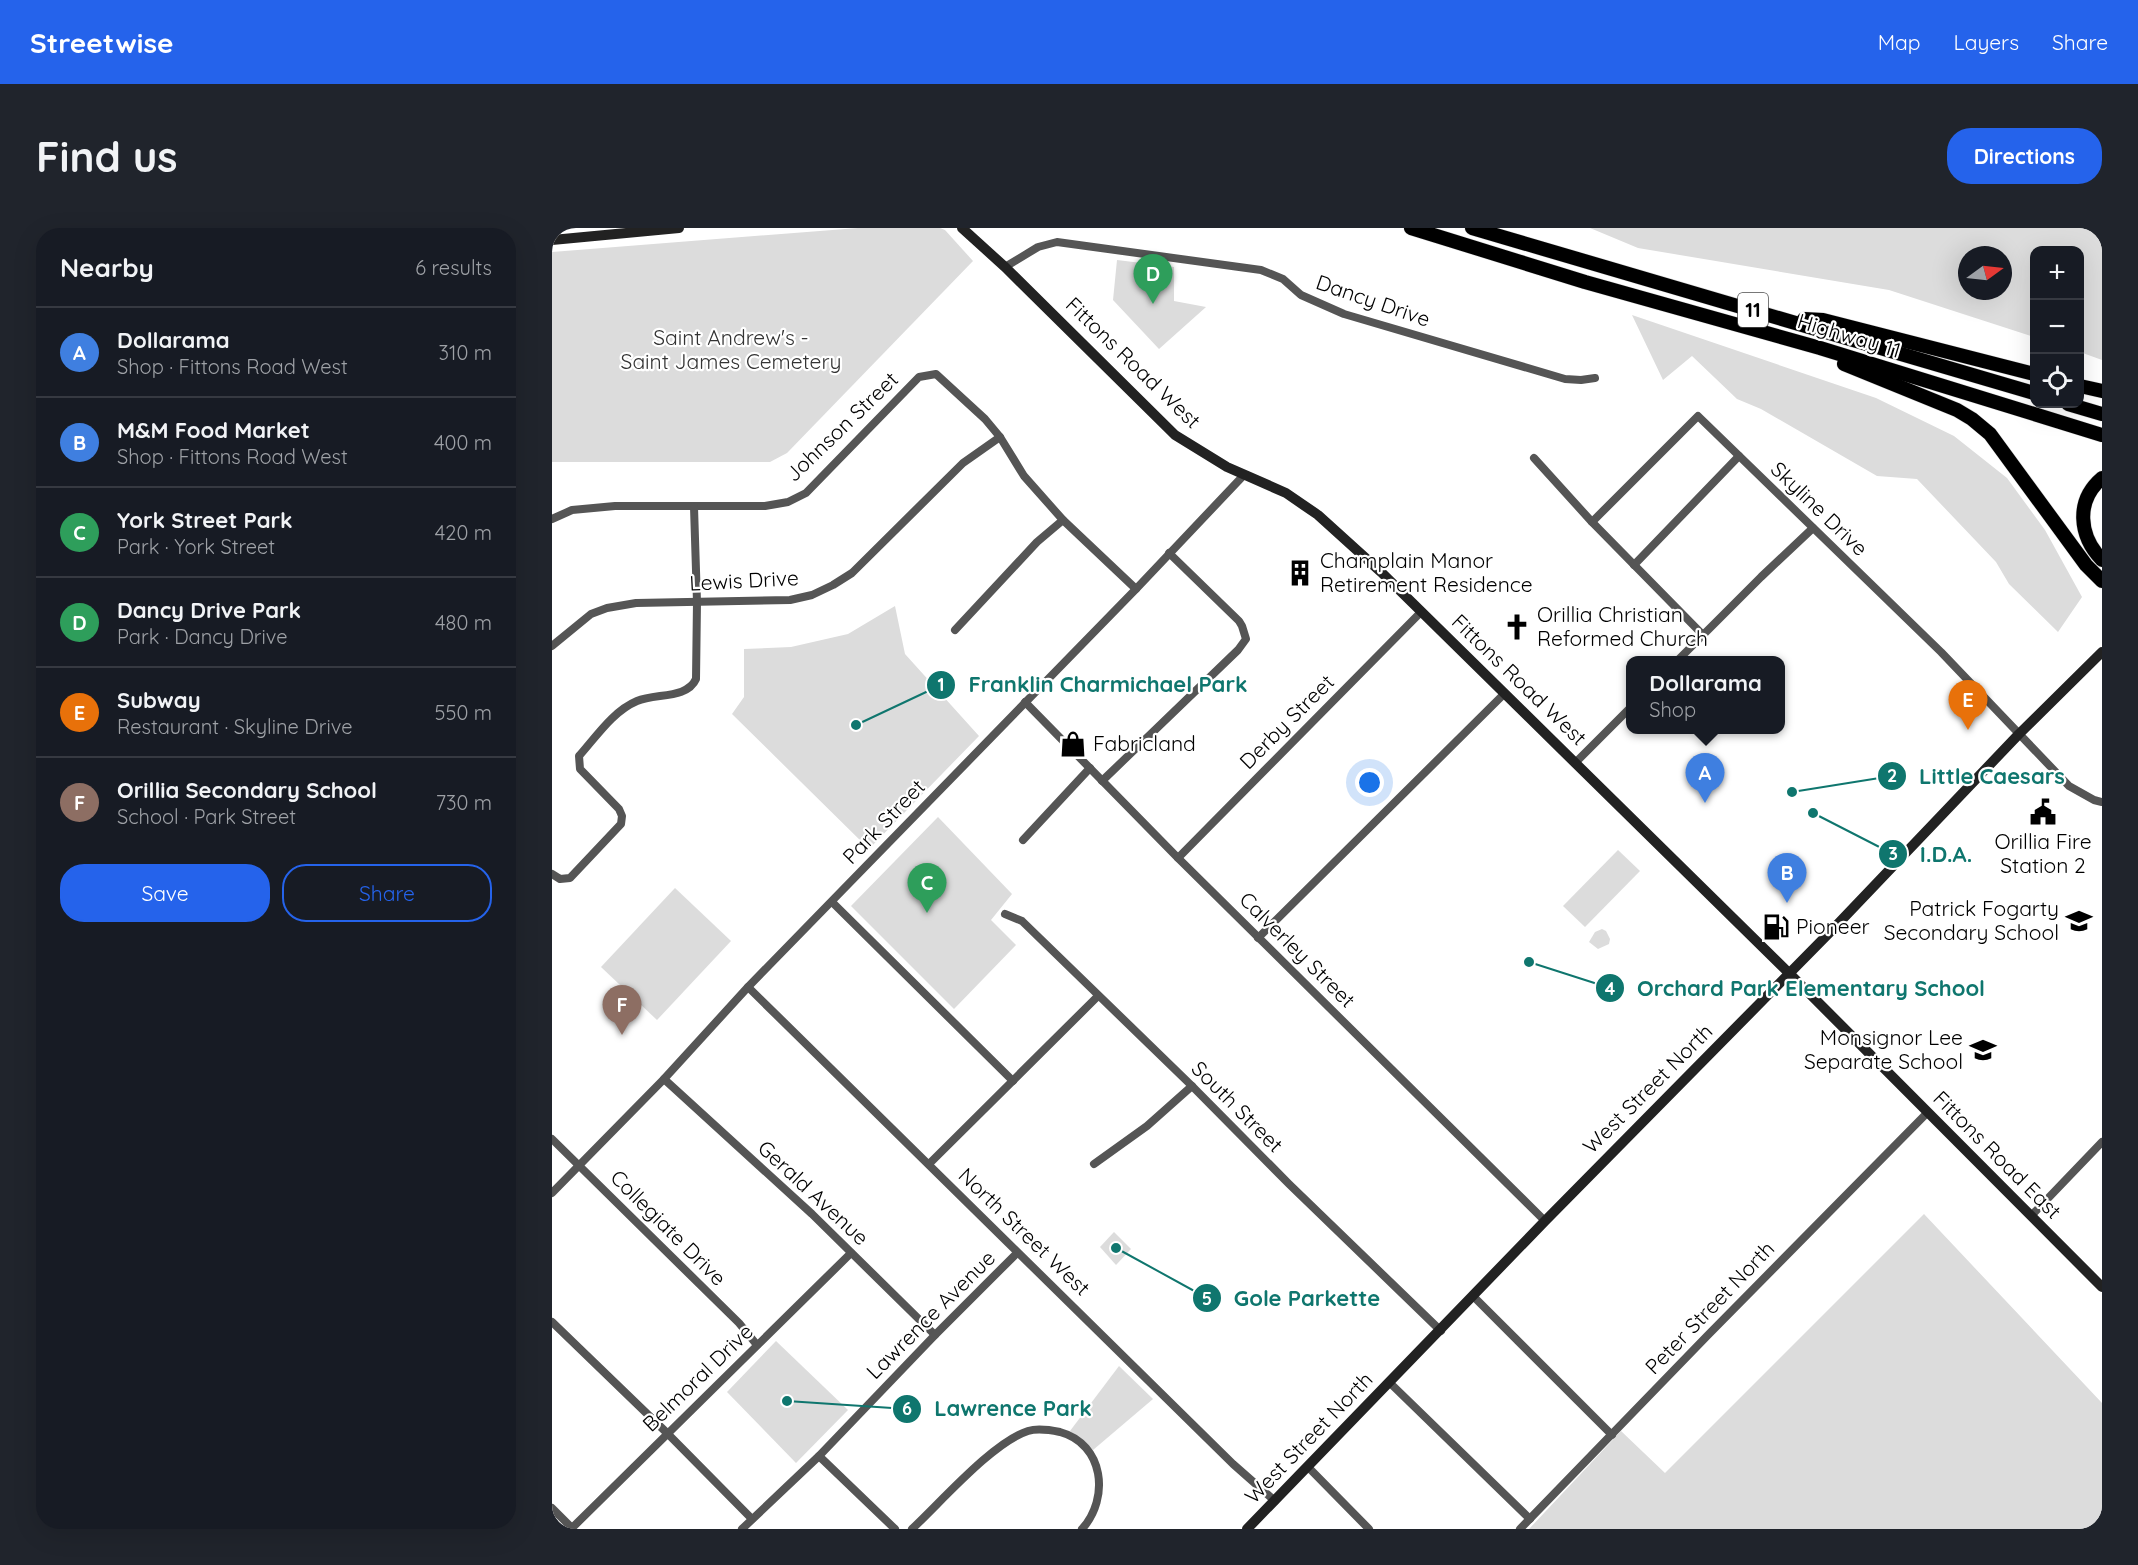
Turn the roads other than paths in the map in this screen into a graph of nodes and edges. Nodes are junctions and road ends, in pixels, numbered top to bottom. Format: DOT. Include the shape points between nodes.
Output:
graph roads {
  1 [pos="679,228"];
  2 [pos="962,228"];
  3 [pos="1411,228"];
  4 [pos="1472,228"];
  5 [pos="552,240"];
  6 [pos="1005,267"];
  7 [pos="1783,318"];
  8 [pos="1820,348"];
  9 [pos="2030,373"];
  10 [pos="1595,378"];
  11 [pos="2084,387"];
  12 [pos="2102,391"];
  13 [pos="2030,392"];
  14 [pos="2082,408"];
  15 [pos="2102,414"];
  16 [pos="2102,435"];
  17 [pos="1000,437"];
  18 [pos="1738,456"];
  19 [pos="1534,458"];
  20 [pos="1243,476"];
  21 [pos="2102,478"];
  22 [pos="694,507"];
  23 [pos="552,519"];
  24 [pos="1063,520"];
  25 [pos="1592,522"];
  26 [pos="1813,528"];
  27 [pos="1169,553"];
  28 [pos="2102,560"];
  29 [pos="1635,565"];
  30 [pos="2102,581"];
  31 [pos="1136,589"];
  32 [pos="697,602"];
  33 [pos="1421,612"];
  34 [pos="955,630"];
  35 [pos="1703,635"];
  36 [pos="552,646"];
  37 [pos="2102,652"];
  38 [pos="1682,656"];
  39 [pos="1504,694"];
  40 [pos="1025,702"];
  41 [pos="1626,712"];
  42 [pos="2019,734"];
  43 [pos="1575,762"];
  44 [pos="1090,768"];
  45 [pos="1102,781"];
  46 [pos="2102,802"];
  47 [pos="1023,840"];
  48 [pos="1178,858"];
  49 [pos="552,874"];
  50 [pos="832,902"];
  51 [pos="1005,914"];
  52 [pos="1258,938"];
  53 [pos="1788,973"];
  54 [pos="748,987"];
  55 [pos="1098,996"];
  56 [pos="664,1079"];
  57 [pos="1013,1081"];
  58 [pos="1192,1086"];
  59 [pos="1927,1113"];
  60 [pos="552,1139"];
  61 [pos="2102,1142"];
  62 [pos="929,1164"];
  63 [pos="1094,1164"];
  64 [pos="580,1165"];
  65 [pos="552,1193"];
  66 [pos="2031,1216"];
  67 [pos="1545,1221"];
  68 [pos="851,1253"];
  69 [pos="1017,1253"];
  70 [pos="2102,1287"];
  71 [pos="1473,1296"];
  72 [pos="552,1322"];
  73 [pos="1441,1331"];
  74 [pos="935,1335"];
  75 [pos="757,1345"];
  76 [pos="1390,1383"];
  77 [pos="667,1433"];
  78 [pos="1612,1435"];
  79 [pos="819,1456"];
  80 [pos="1308,1467"];
  81 [pos="1275,1501"];
  82 [pos="552,1508"];
  83 [pos="752,1519"];
  84 [pos="1530,1519"];
  85 [pos="571,1528"];
  86 [pos="742,1529"];
  87 [pos="895,1529"];
  88 [pos="912,1529"];
  89 [pos="1082,1529"];
  90 [pos="1248,1529"];
  91 [pos="1369,1529"];
  92 [pos="1520,1529"];
  1 -- 5 [label="street"];
  2 -- 6 [label="street, Fittons Road West"];
  3 -- 8 [label="highway, Highway 11 / 11"];
  4 -- 7 [label="highway, Highway 11 / 11"];
  6 -- 10 [label="street, Dancy Drive" via="1038,247 1057,242 1261,270 1283,279 1301,295 1344,314 1565,379"];
  6 -- 20 [label="street, Fittons Road West" via="1175,435"];
  7 -- 9 [label="highway" via="1823,320"];
  7 -- 13 [label="highway, Highway 11 / 11"];
  8 -- 16 [label="highway, Highway 11 / 11"];
  8 -- 30 [label="highway" via="1836,360 1972,419 1990,434 2086,565"];
  11 -- 12 [label="highway"];
  14 -- 15 [label="highway"];
  17 -- 22 [label="street, Johnson Street" via="936,374 927,374 919,377 806,493 788,502 765,506"];
  17 -- 24 [label="street, Johnson Street" via="1024,476"];
  17 -- 32 [label="street, Lewis Drive" via="963,463 852,573 833,585 790,600"];
  18 -- 25 [label="street, Skyline Drive" via="1698,416"];
  18 -- 26 [label="street, Skyline Drive"];
  18 -- 29 [label="street"];
  19 -- 25 [label="street"];
  20 -- 27 [label="street, Park Street"];
  20 -- 33 [label="street, Fittons Road West" via="1286,493 1318,515"];
  21 -- 28 [label="highway" via="2089,492 2082,511 2087,538"];
  22 -- 23 [label="street, Johnson Street" via="615,506 572,510"];
  22 -- 32 [label="street"];
  24 -- 31 [label="street, Johnson Street"];
  24 -- 34 [label="street" via="1037,542"];
  25 -- 29 [label="street"];
  26 -- 35 [label="street"];
  26 -- 42 [label="street, Skyline Drive"];
  27 -- 31 [label="street, Park Street"];
  27 -- 45 [label="street" via="1239,621 1246,639"];
  29 -- 35 [label="street"];
  31 -- 40 [label="street, Park Street"];
  32 -- 36 [label="street, Lewis Drive" via="636,603 607,608 591,614"];
  32 -- 49 [label="street" via="697,670 693,687 636,701 617,714 579,756 580,769 619,809 621,824 570,878 560,879"];
  33 -- 39 [label="street, Fittons Road West"];
  33 -- 48 [label="street, Derby Street"];
  35 -- 38 [label="street"];
  37 -- 42 [label="street, West Street North"];
  39 -- 43 [label="street, Fittons Road West"];
  39 -- 52 [label="street"];
  40 -- 44 [label="street, Calverley Street"];
  40 -- 50 [label="street, Park Street"];
  41 -- 43 [label="street"];
  42 -- 46 [label="street, Skyline Drive" via="2069,786"];
  42 -- 53 [label="street, West Street North"];
  43 -- 53 [label="street, Fittons Road West"];
  44 -- 45 [label="street, Calverley Street"];
  44 -- 47 [label="street"];
  45 -- 48 [label="street, Calverley Street"];
  48 -- 52 [label="street, Calverley Street"];
  50 -- 54 [label="street, Park Street"];
  50 -- 57 [label="street"];
  51 -- 55 [label="street, South Street" via="1022,921"];
  52 -- 67 [label="street, Calverley Street"];
  53 -- 59 [label="street, Fittons Road East"];
  53 -- 67 [label="street, West Street North"];
  54 -- 56 [label="street, Park Street"];
  54 -- 62 [label="street, North Street West"];
  55 -- 57 [label="street"];
  55 -- 58 [label="street, South Street"];
  56 -- 64 [label="street, Park Street"];
  56 -- 68 [label="street, Gerald Avenue"];
  57 -- 62 [label="street"];
  58 -- 63 [label="street" via="1147,1126"];
  58 -- 73 [label="street, South Street"];
  59 -- 66 [label="street, Fittons Road East"];
  59 -- 78 [label="street, Peter Street North"];
  60 -- 64 [label="street, Collegiate Drive"];
  61 -- 66 [label="street"];
  62 -- 69 [label="street, North Street West"];
  64 -- 65 [label="street, Park Street"];
  64 -- 75 [label="street, Collegiate Drive"];
  66 -- 70 [label="street, Fittons Road East"];
  67 -- 71 [label="street, West Street North"];
  68 -- 74 [label="street, Gerald Avenue"];
  68 -- 75 [label="street, Belmoral Drive"];
  69 -- 74 [label="street, Lawrence Avenue"];
  69 -- 81 [label="street, North Street West"];
  71 -- 73 [label="street, West Street North"];
  71 -- 78 [label="street"];
  72 -- 77 [label="street"];
  73 -- 76 [label="street, West Street North"];
  74 -- 79 [label="street, Lawrence Avenue"];
  75 -- 77 [label="street, Belmoral Drive"];
  76 -- 80 [label="street, West Street North"];
  76 -- 84 [label="street"];
  77 -- 83 [label="street"];
  77 -- 85 [label="street, Belmoral Drive"];
  78 -- 84 [label="street, Peter Street North"];
  79 -- 83 [label="street, Lawrence Avenue"];
  79 -- 87 [label="street"];
  80 -- 81 [label="street, West Street North"];
  80 -- 91 [label="street"];
  81 -- 90 [label="street, West Street North"];
  82 -- 85 [label="street"];
  83 -- 86 [label="street, Lawrence Avenue"];
  84 -- 92 [label="street, Peter Street North"];
  88 -- 89 [label="street" via="997,1449 1018,1435 1036,1430 1076,1439 1096,1464 1099,1494 1092,1516"];
}
